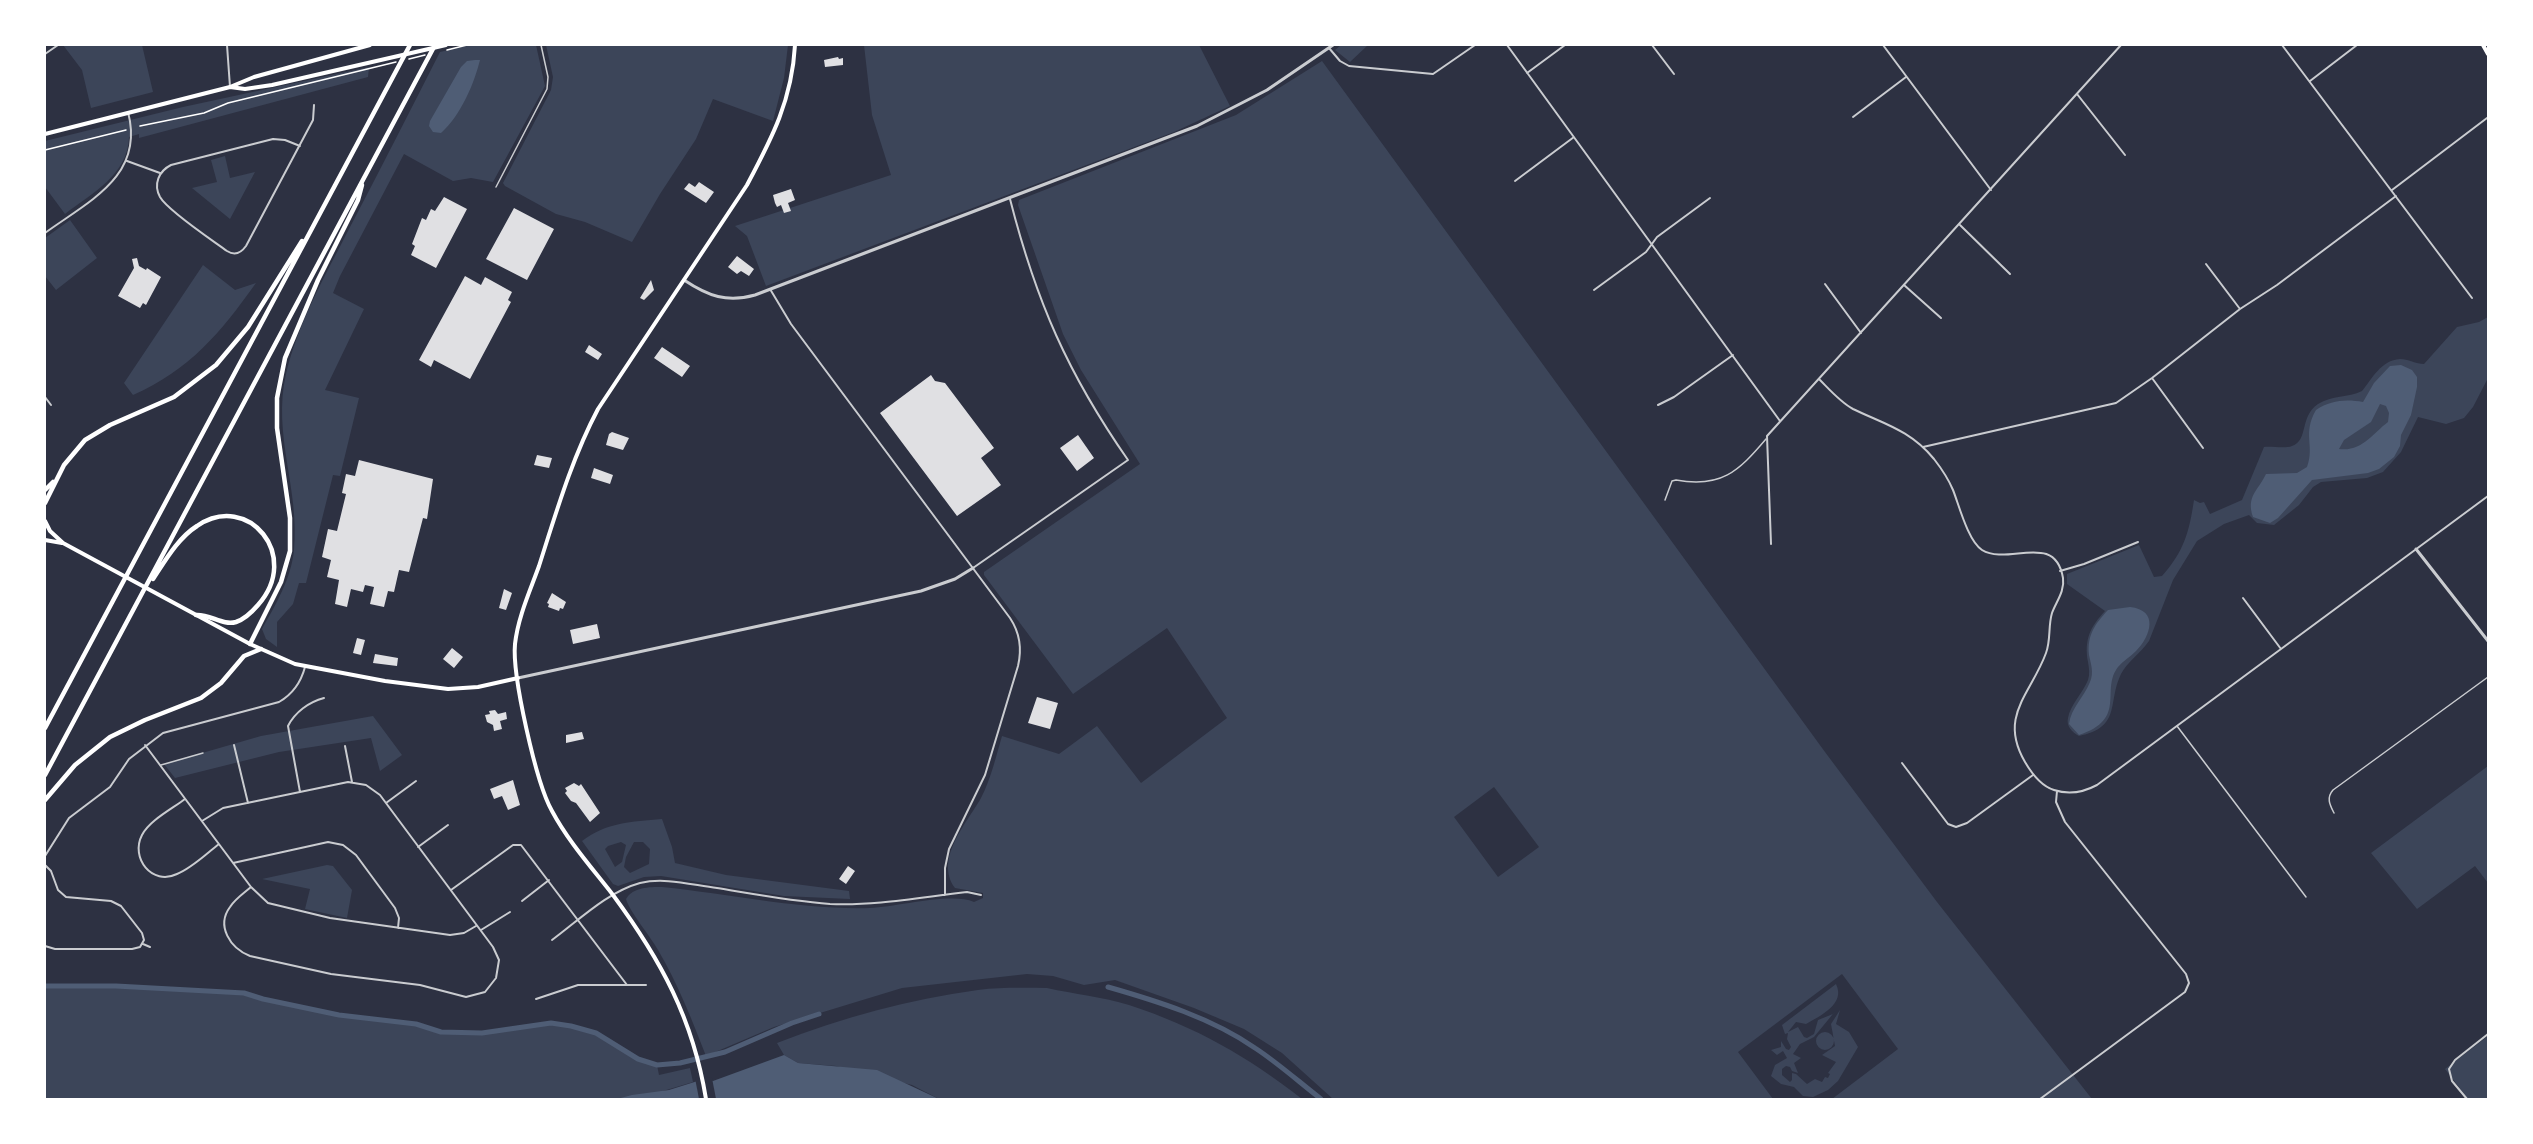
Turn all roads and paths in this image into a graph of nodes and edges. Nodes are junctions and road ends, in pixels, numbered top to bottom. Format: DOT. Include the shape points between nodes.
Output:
graph roads {
  1 [pos="58,45"];
  2 [pos="227,45"];
  3 [pos="370,45"];
  4 [pos="410,45"];
  5 [pos="435,45"];
  6 [pos="467,45"];
  7 [pos="541,45"];
  8 [pos="795,45"];
  9 [pos="1475,45"];
  10 [pos="1507,45"];
  11 [pos="1565,45"];
  12 [pos="1652,45"];
  13 [pos="1883,45"];
  14 [pos="2121,45"];
  15 [pos="2282,45"];
  16 [pos="2357,45"];
  17 [pos="2482,45"];
  18 [pos="1331,46"];
  19 [pos="446,48"];
  20 [pos="434,53"];
  21 [pos="45,54"];
  22 [pos="2488,54"];
  23 [pos="368,66"];
  24 [pos="1527,73"];
  25 [pos="1674,74"];
  26 [pos="1906,77"];
  27 [pos="2310,81"];
  28 [pos="230,87"];
  29 [pos="2077,94"];
  30 [pos="314,105"];
  31 [pos="128,112"];
  32 [pos="1853,117"];
  33 [pos="2487,118"];
  34 [pos="140,126"];
  35 [pos="129,129"];
  36 [pos="45,134"];
  37 [pos="1574,137"];
  38 [pos="300,146"];
  39 [pos="45,150"];
  40 [pos="2125,155"];
  41 [pos="127,161"];
  42 [pos="160,173"];
  43 [pos="364,176"];
  44 [pos="1515,181"];
  45 [pos="496,187"];
  46 [pos="1991,190"];
  47 [pos="2392,190"];
  48 [pos="2396,196"];
  49 [pos="1710,198"];
  50 [pos="1010,199"];
  51 [pos="314,224"];
  52 [pos="1960,225"];
  53 [pos="45,233"];
  54 [pos="1652,244"];
  55 [pos="2206,264"];
  56 [pos="2010,274"];
  57 [pos="684,280"];
  58 [pos="1825,284"];
  59 [pos="1904,285"];
  60 [pos="770,289"];
  61 [pos="1594,290"];
  62 [pos="2472,298"];
  63 [pos="2240,309"];
  64 [pos="1941,318"];
  65 [pos="1861,333"];
  66 [pos="1733,355"];
  67 [pos="2152,378"];
  68 [pos="1819,379"];
  69 [pos="45,397"];
  70 [pos="51,405"];
  71 [pos="1658,405"];
  72 [pos="1780,420"];
  73 [pos="1767,436"];
  74 [pos="1923,447"];
  75 [pos="2203,448"];
  76 [pos="57,478"];
  77 [pos="45,490"];
  78 [pos="2488,496"];
  79 [pos="1665,500"];
  80 [pos="45,503"];
  81 [pos="45,521"];
  82 [pos="45,540"];
  83 [pos="2138,542"];
  84 [pos="63,543"];
  85 [pos="1772,544"];
  86 [pos="2416,549"];
  87 [pos="973,568"];
  88 [pos="2060,571"];
  89 [pos="2243,598"];
  90 [pos="132,612"];
  91 [pos="196,615"];
  92 [pos="2488,641"];
  93 [pos="250,644"];
  94 [pos="261,649"];
  95 [pos="2281,649"];
  96 [pos="304,667"];
  97 [pos="2488,677"];
  98 [pos="518,678"];
  99 [pos="324,698"];
  100 [pos="2177,726"];
  101 [pos="45,728"];
  102 [pos="145,745"];
  103 [pos="234,745"];
  104 [pos="345,746"];
  105 [pos="203,753"];
  106 [pos="1902,763"];
  107 [pos="160,765"];
  108 [pos="45,775"];
  109 [pos="2033,775"];
  110 [pos="416,781"];
  111 [pos="352,782"];
  112 [pos="2057,791"];
  113 [pos="300,792"];
  114 [pos="185,799"];
  115 [pos="45,800"];
  116 [pos="248,803"];
  117 [pos="386,803"];
  118 [pos="2334,813"];
  119 [pos="202,821"];
  120 [pos="448,825"];
  121 [pos="219,844"];
  122 [pos="418,847"];
  123 [pos="45,856"];
  124 [pos="233,863"];
  125 [pos="45,865"];
  126 [pos="549,880"];
  127 [pos="251,887"];
  128 [pos="451,890"];
  129 [pos="945,894"];
  130 [pos="613,895"];
  131 [pos="981,895"];
  132 [pos="2306,897"];
  133 [pos="522,901"];
  134 [pos="510,912"];
  135 [pos="579,920"];
  136 [pos="477,926"];
  137 [pos="398,928"];
  138 [pos="481,930"];
  139 [pos="552,940"];
  140 [pos="143,944"];
  141 [pos="45,946"];
  142 [pos="150,947"];
  143 [pos="627,985"];
  144 [pos="646,985"];
  145 [pos="536,999"];
  146 [pos="2488,1034"];
  147 [pos="706,1099"];
  148 [pos="2040,1099"];
  149 [pos="2467,1099"];
  1 -- 21 [label="street"];
  2 -- 28 [label="street"];
  3 -- 28 [label="main road" via="254,76"];
  4 -- 51 [label="highway"];
  5 -- 43 [label="highway"];
  6 -- 19 [label="path"];
  7 -- 45 [label="lane" via="547,89"];
  8 -- 57 [label="main road" via="786,100 769,146"];
  9 -- 18 [label="street" via="1433,74 1349,66 1340,61"];
  10 -- 24 [label="street"];
  11 -- 24 [label="street"];
  12 -- 25 [label="street"];
  13 -- 26 [label="street"];
  14 -- 29 [label="street"];
  15 -- 27 [label="street"];
  16 -- 27 [label="street"];
  17 -- 22 [label="main road"];
  18 -- 50 [label="street" via="1279,83 1216,117"];
  19 -- 23 [label="main road"];
  20 -- 23 [label="path"];
  23 -- 28 [label="main road" via="245,89"];
  23 -- 34 [label="path" via="228,103 204,113"];
  24 -- 37 [label="street"];
  26 -- 32 [label="street"];
  26 -- 46 [label="street"];
  27 -- 47 [label="street"];
  28 -- 31 [label="main road"];
  29 -- 40 [label="street"];
  29 -- 46 [label="street"];
  30 -- 38 [label="street" via="313,120"];
  31 -- 36 [label="main road"];
  31 -- 41 [label="street" via="133,134"];
  33 -- 47 [label="street"];
  35 -- 39 [label="path"];
  37 -- 44 [label="street"];
  37 -- 54 [label="street"];
  38 -- 42 [label="street" via="273,139 171,165"];
  38 -- 42 [label="street" via="246,246 237,254 227,251 164,201 157,183"];
  41 -- 42 [label="street"];
  41 -- 53 [label="street" via="113,181"];
  43 -- 90 [label="highway"];
  43 -- 93 [label="highway" via="358,200 285,358 277,428 290,518 290,551 281,582"];
  46 -- 52 [label="street"];
  47 -- 48 [label="street"];
  48 -- 62 [label="street"];
  48 -- 63 [label="street"];
  49 -- 54 [label="street"];
  50 -- 60 [label="street"];
  50 -- 87 [label="street" via="1028,265 1055,336 1085,395 1128,460"];
  51 -- 76 [label="highway" via="248,327 216,365 174,397 94,434 72,453"];
  51 -- 101 [label="highway"];
  52 -- 56 [label="street"];
  52 -- 59 [label="street"];
  54 -- 61 [label="street"];
  54 -- 66 [label="street"];
  55 -- 63 [label="street"];
  57 -- 60 [label="street" via="705,293 726,299"];
  57 -- 98 [label="main road" via="598,409 583,439 517,630"];
  58 -- 65 [label="street"];
  59 -- 64 [label="street"];
  59 -- 65 [label="street"];
  60 -- 87 [label="street" via="791,324"];
  63 -- 67 [label="street"];
  65 -- 68 [label="street"];
  66 -- 71 [label="street" via="1674,398"];
  66 -- 72 [label="street"];
  67 -- 74 [label="street" via="2116,403"];
  67 -- 75 [label="street"];
  68 -- 72 [label="street"];
  68 -- 74 [label="street" via="1852,408 1892,425"];
  69 -- 70 [label="street"];
  72 -- 73 [label="street"];
  73 -- 79 [label="lane" via="1732,473 1702,483 1674,480"];
  73 -- 85 [label="street"];
  74 -- 88 [label="street" via="1947,478 1980,549 1999,556 2027,551 2043,553"];
  76 -- 77 [label="highway"];
  76 -- 80 [label="highway"];
  78 -- 86 [label="street"];
  81 -- 84 [label="main road"];
  82 -- 84 [label="main road"];
  83 -- 88 [label="street"];
  84 -- 91 [label="main road"];
  86 -- 92 [label="street"];
  86 -- 95 [label="street"];
  87 -- 98 [label="street" via="921,591"];
  87 -- 129 [label="street" via="1014,625 1020,653 985,775 949,849"];
  88 -- 109 [label="street" via="2062,588 2052,615 2047,648 2014,718 2018,748"];
  89 -- 95 [label="street"];
  90 -- 91 [label="highway" via="165,561 197,525 220,517 252,524 265,536 274,555 274,574 267,594 237,622"];
  90 -- 108 [label="highway"];
  91 -- 93 [label="main road"];
  93 -- 94 [label="main road"];
  94 -- 96 [label="main road"];
  94 -- 115 [label="highway" via="244,656 221,683 201,698 103,742 75,765"];
  95 -- 100 [label="street"];
  96 -- 98 [label="main road" via="448,689"];
  96 -- 102 [label="street" via="299,683 279,702 163,733"];
  97 -- 118 [label="lane" via="2333,790 2329,802"];
  98 -- 130 [label="main road" via="544,796 565,832"];
  99 -- 113 [label="street" via="307,705 288,726"];
  100 -- 112 [label="street" via="2090,789 2074,793"];
  100 -- 132 [label="lane"];
  102 -- 107 [label="street"];
  102 -- 123 [label="street" via="129,759 110,787 69,818"];
  103 -- 116 [label="street"];
  104 -- 111 [label="street"];
  105 -- 107 [label="lane"];
  106 -- 109 [label="street" via="1948,824 1956,827 1968,823"];
  107 -- 114 [label="street"];
  109 -- 112 [label="street" via="2047,788"];
  110 -- 117 [label="street"];
  111 -- 113 [label="street"];
  111 -- 117 [label="street" via="372,788"];
  112 -- 148 [label="street" via="2056,802 2069,828 2186,974 2189,983 2183,993"];
  113 -- 116 [label="street"];
  114 -- 119 [label="street"];
  114 -- 121 [label="street" via="145,831 138,851 142,864 158,876 175,875"];
  116 -- 119 [label="street" via="218,811"];
  117 -- 122 [label="street"];
  119 -- 121 [label="street"];
  120 -- 122 [label="street"];
  121 -- 124 [label="street"];
  122 -- 128 [label="street"];
  124 -- 127 [label="street"];
  124 -- 137 [label="street" via="328,842 343,845 356,855 392,904 399,918"];
  125 -- 140 [label="street" via="66,897 111,901 121,906 142,933"];
  126 -- 128 [label="street" via="519,844"];
  126 -- 133 [label="street"];
  126 -- 135 [label="street"];
  127 -- 137 [label="street" via="274,905"];
  127 -- 138 [label="street" via="226,915 226,932 234,947 250,956 321,972 412,984 472,997 490,987 499,968 497,954"];
  128 -- 136 [label="street"];
  129 -- 130 [label="street" via="831,904 658,881 637,884"];
  129 -- 131 [label="street"];
  130 -- 135 [label="street"];
  130 -- 147 [label="main road" via="658,962 676,997 693,1041"];
  134 -- 138 [label="street"];
  135 -- 139 [label="street"];
  135 -- 143 [label="street"];
  136 -- 137 [label="street" via="457,935"];
  136 -- 138 [label="street"];
  140 -- 141 [label="street" via="126,950"];
  140 -- 142 [label="street"];
  143 -- 144 [label="street"];
  143 -- 145 [label="street" via="572,986"];
  146 -- 149 [label="street" via="2449,1069 2452,1081"];
}
